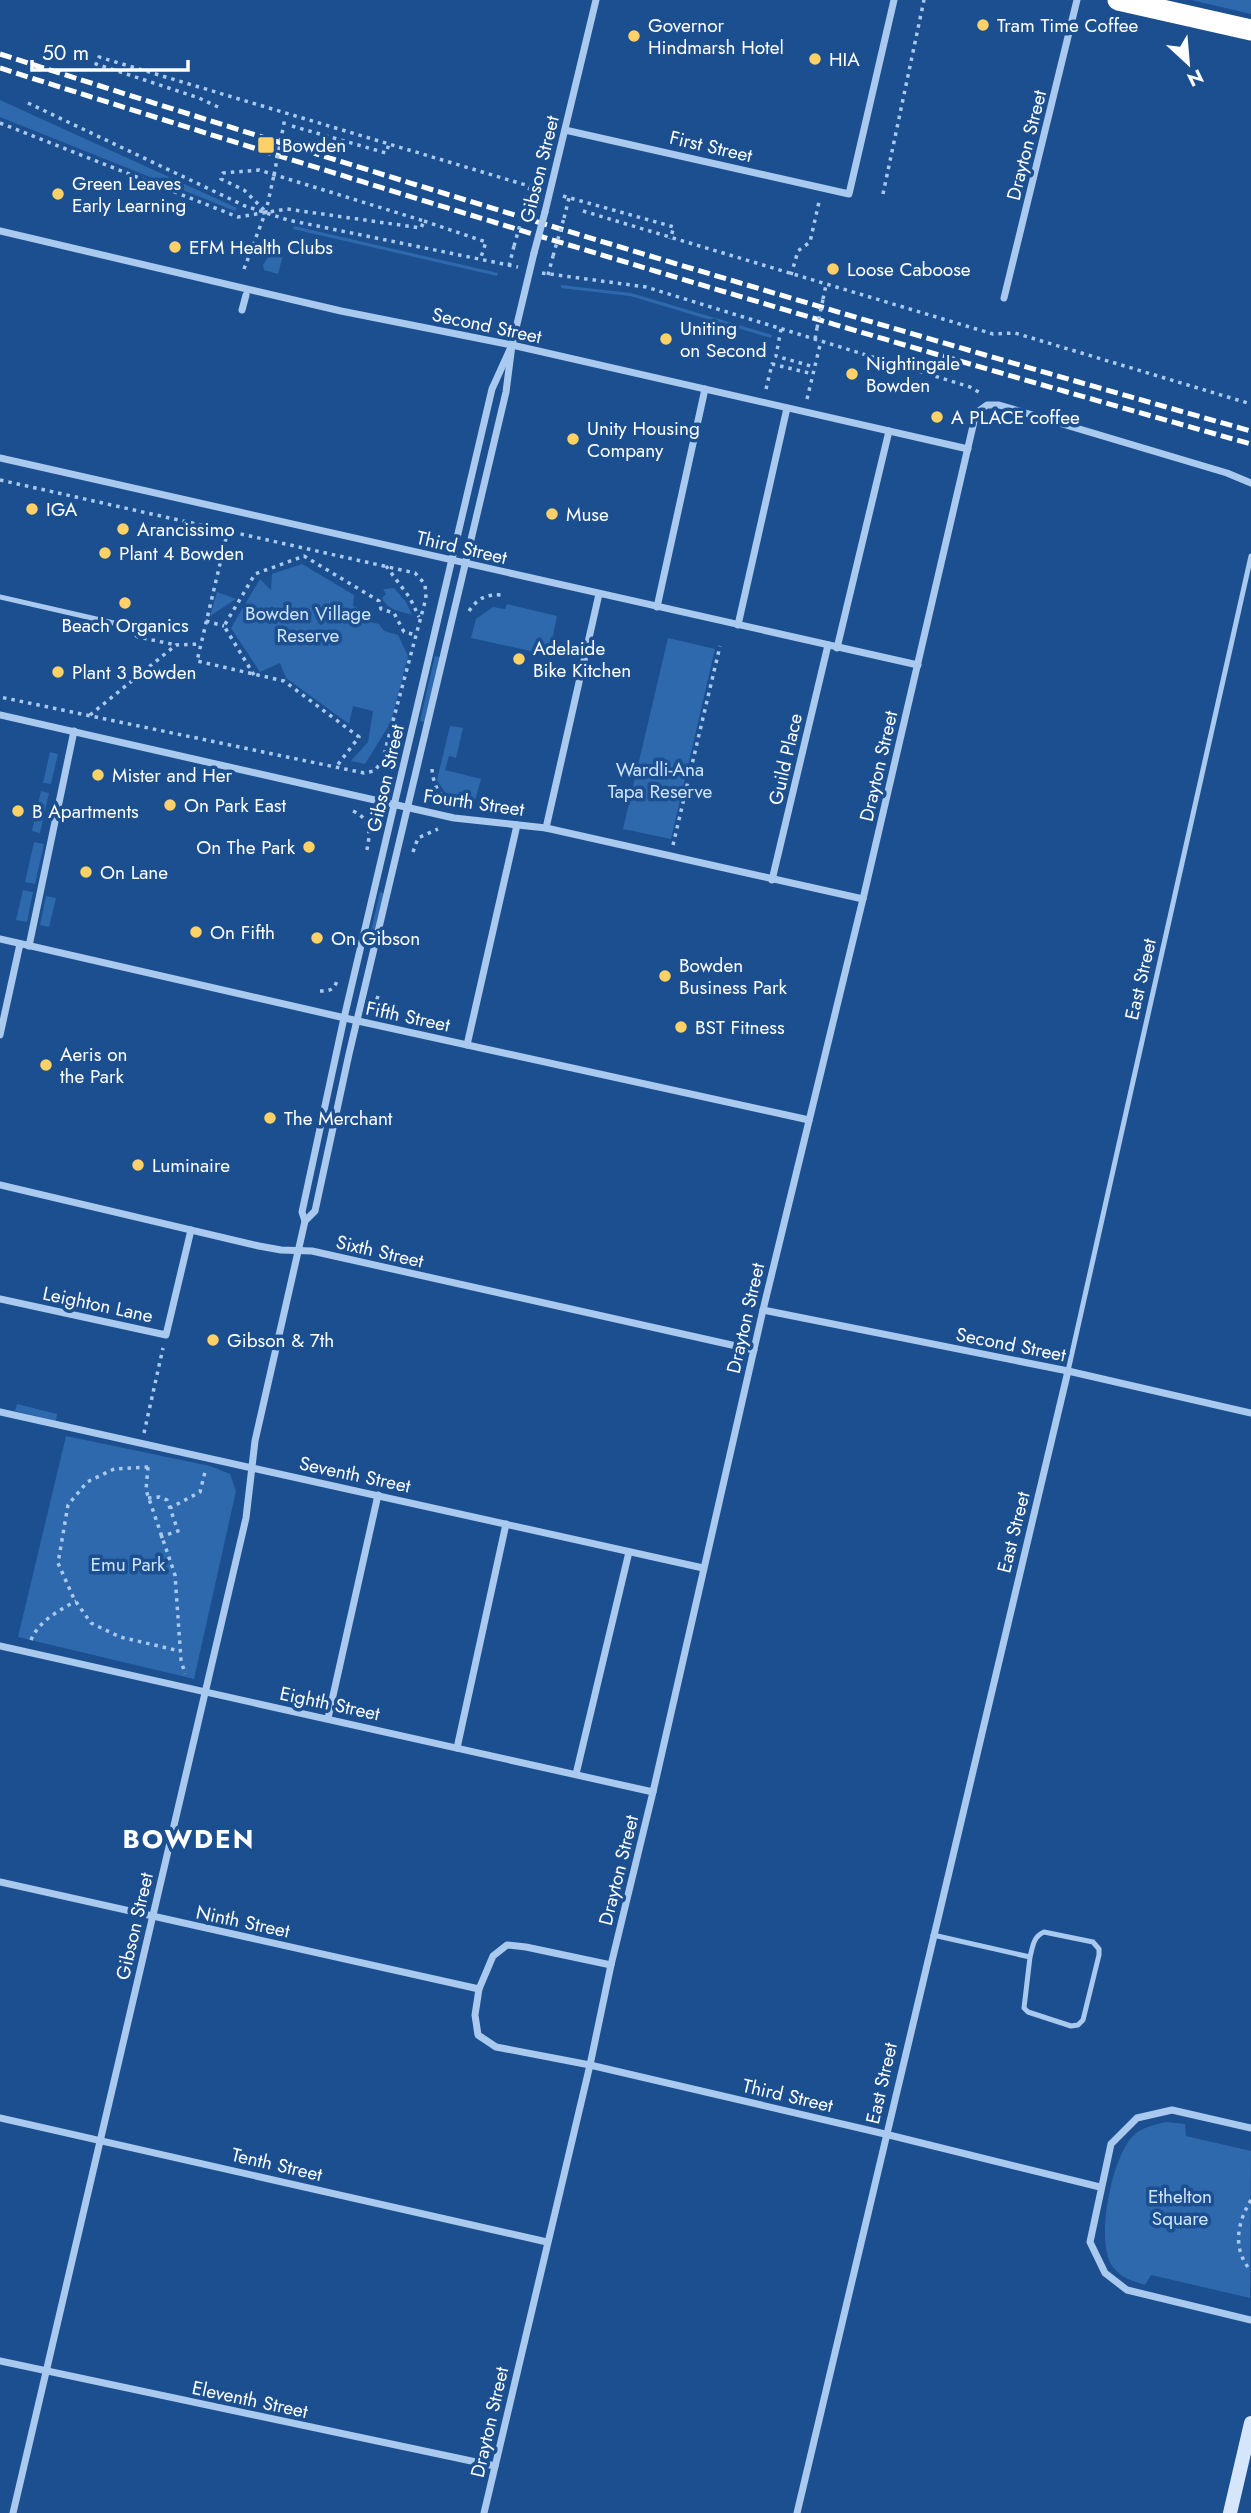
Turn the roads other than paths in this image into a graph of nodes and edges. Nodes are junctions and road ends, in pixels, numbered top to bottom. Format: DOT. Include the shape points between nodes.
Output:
graph roads {
  1 [pos="596,0"];
  2 [pos="894,0"];
  3 [pos="1077,0"];
  4 [pos="1118,0"];
  5 [pos="1251,30"];
  6 [pos="565,130"];
  7 [pos="0,231"];
  8 [pos="246,295"];
  9 [pos="1004,298"];
  10 [pos="242,310"];
  11 [pos="512,345"];
  12 [pos="705,389"];
  13 [pos="787,408"];
  14 [pos="889,431"];
  15 [pos="968,449"];
  16 [pos="0,458"];
  17 [pos="1251,483"];
  18 [pos="1251,556"];
  19 [pos="451,561"];
  20 [pos="466,564"];
  21 [pos="599,594"];
  22 [pos="0,597"];
  23 [pos="657,607"];
  24 [pos="118,625"];
  25 [pos="738,625"];
  26 [pos="828,645"];
  27 [pos="837,648"];
  28 [pos="918,664"];
  29 [pos="0,715"];
  30 [pos="74,731"];
  31 [pos="395,805"];
  32 [pos="409,808"];
  33 [pos="517,825"];
  34 [pos="546,828"];
  35 [pos="772,880"];
  36 [pos="863,899"];
  37 [pos="0,939"];
  38 [pos="20,944"];
  39 [pos="29,946"];
  40 [pos="344,1018"];
  41 [pos="358,1021"];
  42 [pos="0,1035"];
  43 [pos="467,1045"];
  44 [pos="809,1120"];
  45 [pos="0,1185"];
  46 [pos="305,1221"];
  47 [pos="191,1230"];
  48 [pos="299,1252"];
  49 [pos="0,1299"];
  50 [pos="763,1310"];
  51 [pos="754,1350"];
  52 [pos="1068,1371"];
  53 [pos="0,1412"];
  54 [pos="1251,1413"];
  55 [pos="250,1468"];
  56 [pos="378,1494"];
  57 [pos="506,1524"];
  58 [pos="629,1552"];
  59 [pos="704,1568"];
  60 [pos="0,1646"];
  61 [pos="205,1693"];
  62 [pos="328,1718"];
  63 [pos="457,1748"];
  64 [pos="576,1774"];
  65 [pos="653,1792"];
  66 [pos="0,1882"];
  67 [pos="152,1917"];
  68 [pos="933,1935"];
  69 [pos="1030,1956"];
  70 [pos="611,1965"];
  71 [pos="479,1989"];
  72 [pos="590,2065"];
  73 [pos="0,2118"];
  74 [pos="1251,2128"];
  75 [pos="885,2134"];
  76 [pos="100,2141"];
  77 [pos="1100,2188"];
  78 [pos="547,2242"];
  79 [pos="1251,2320"];
  80 [pos="0,2361"];
  81 [pos="47,2372"];
  82 [pos="1251,2423"];
  83 [pos="495,2466"];
  84 [pos="13,2513"];
  85 [pos="484,2513"];
  86 [pos="797,2513"];
  87 [pos="1230,2513"];
  1 -- 6 [label="street, Gibson Street"];
  2 -- 6 [label="street, First Street" via="849,194"];
  3 -- 9 [label="street, Drayton Street"];
  4 -- 5 [label="highway"];
  6 -- 11 [label="street, Gibson Street, bridge"];
  7 -- 11 [label="street, Second Street" via="341,311"];
  8 -- 10 [label="street"];
  11 -- 12 [label="street, Second Street"];
  11 -- 19 [label="street, Gibson Street" via="492,389"];
  11 -- 20 [label="street, Gibson Street" via="506,392"];
  12 -- 13 [label="street, Second Street"];
  12 -- 23 [label="street"];
  13 -- 14 [label="street, Second Street"];
  13 -- 25 [label="street"];
  14 -- 15 [label="street, Second Street"];
  14 -- 27 [label="street"];
  15 -- 17 [label="street, Drayton Street" via="976,413 987,405 999,405"];
  15 -- 28 [label="street, Drayton Street"];
  16 -- 19 [label="street, Third Street"];
  18 -- 52 [label="lane, East Street"];
  19 -- 20 [label="street, Third Street"];
  19 -- 31 [label="street, Gibson Street"];
  20 -- 21 [label="street, Third Street"];
  20 -- 32 [label="street, Gibson Street"];
  21 -- 23 [label="street, Third Street"];
  21 -- 34 [label="street"];
  22 -- 24 [label="lane"];
  23 -- 25 [label="street, Third Street"];
  25 -- 26 [label="street, Third Street"];
  26 -- 27 [label="street, Third Street"];
  26 -- 35 [label="street, Guild Place"];
  27 -- 28 [label="street, Third Street"];
  28 -- 36 [label="street, Drayton Street"];
  29 -- 30 [label="street, Fourth Street"];
  30 -- 31 [label="street, Fourth Street"];
  30 -- 39 [label="street"];
  31 -- 32 [label="street, Fourth Street"];
  31 -- 40 [label="street, Gibson Street"];
  32 -- 33 [label="street, Fourth Street"];
  32 -- 41 [label="street, Gibson Street"];
  33 -- 34 [label="street, Fourth Street"];
  33 -- 43 [label="street"];
  34 -- 35 [label="street, Fourth Street"];
  35 -- 36 [label="street, Fourth Street"];
  36 -- 44 [label="street, Drayton Street"];
  37 -- 38 [label="street, Fifth Street"];
  38 -- 39 [label="street, Fifth Street"];
  38 -- 42 [label="street"];
  39 -- 40 [label="street, Fifth Street"];
  40 -- 41 [label="street, Fifth Street"];
  40 -- 46 [label="street, Gibson Street" via="302,1212"];
  41 -- 43 [label="street, Fifth Street"];
  41 -- 46 [label="street, Gibson Street" via="315,1211"];
  43 -- 44 [label="street, Fifth Street"];
  44 -- 50 [label="street, Drayton Street"];
  45 -- 47 [label="street, Sixth Street"];
  46 -- 48 [label="street, Gibson Street"];
  47 -- 48 [label="street, Sixth Street"];
  47 -- 49 [label="street, Leighton Lane" via="166,1335"];
  48 -- 51 [label="street, Sixth Street" via="312,1251"];
  48 -- 55 [label="street, Gibson Street"];
  50 -- 51 [label="street, Drayton Street"];
  50 -- 52 [label="street, Second Street"];
  51 -- 59 [label="street, Drayton Street"];
  52 -- 54 [label="street, Second Street"];
  52 -- 68 [label="street, East Street"];
  53 -- 55 [label="street, Seventh Street"];
  55 -- 56 [label="street, Seventh Street"];
  55 -- 61 [label="street, Gibson Street" via="246,1518"];
  56 -- 57 [label="street, Seventh Street"];
  56 -- 62 [label="street"];
  57 -- 58 [label="street, Seventh Street"];
  57 -- 63 [label="street"];
  58 -- 59 [label="street, Seventh Street"];
  58 -- 64 [label="street"];
  59 -- 65 [label="street, Drayton Street"];
  60 -- 61 [label="street, Eighth Street"];
  61 -- 62 [label="street, Eighth Street"];
  61 -- 67 [label="street, Gibson Street"];
  62 -- 63 [label="street, Eighth Street"];
  63 -- 64 [label="street, Eighth Street"];
  64 -- 65 [label="street, Eighth Street"];
  65 -- 70 [label="street, Drayton Street"];
  66 -- 67 [label="street, Ninth Street"];
  67 -- 71 [label="street, Ninth Street"];
  67 -- 76 [label="street, Gibson Street"];
  68 -- 69 [label="lane"];
  68 -- 75 [label="street, East Street"];
  69 -- 69 [label="lane" via="1034,1940 1044,1932 1097,1945 1099,1955 1078,2025 1024,2008"];
  70 -- 71 [label="street" via="507,1945 493,1956"];
  70 -- 72 [label="street, Drayton Street"];
  71 -- 72 [label="street" via="478,2035 496,2046"];
  72 -- 75 [label="street, Third Street"];
  72 -- 78 [label="street, Drayton Street"];
  73 -- 76 [label="street, Tenth Street"];
  74 -- 77 [label="street" via="1172,2110 1137,2118 1111,2144"];
  75 -- 77 [label="street, Third Street"];
  75 -- 86 [label="street, East Street"];
  76 -- 78 [label="street, Tenth Street"];
  76 -- 81 [label="street, Gibson Street"];
  77 -- 79 [label="street" via="1090,2242 1105,2273 1127,2290"];
  78 -- 83 [label="street, Drayton Street"];
  80 -- 81 [label="street, Eleventh Street"];
  81 -- 83 [label="street, Eleventh Street"];
  81 -- 84 [label="street, Gibson Street"];
  82 -- 87 [label="street"];
  83 -- 85 [label="street, Drayton Street"];
}
